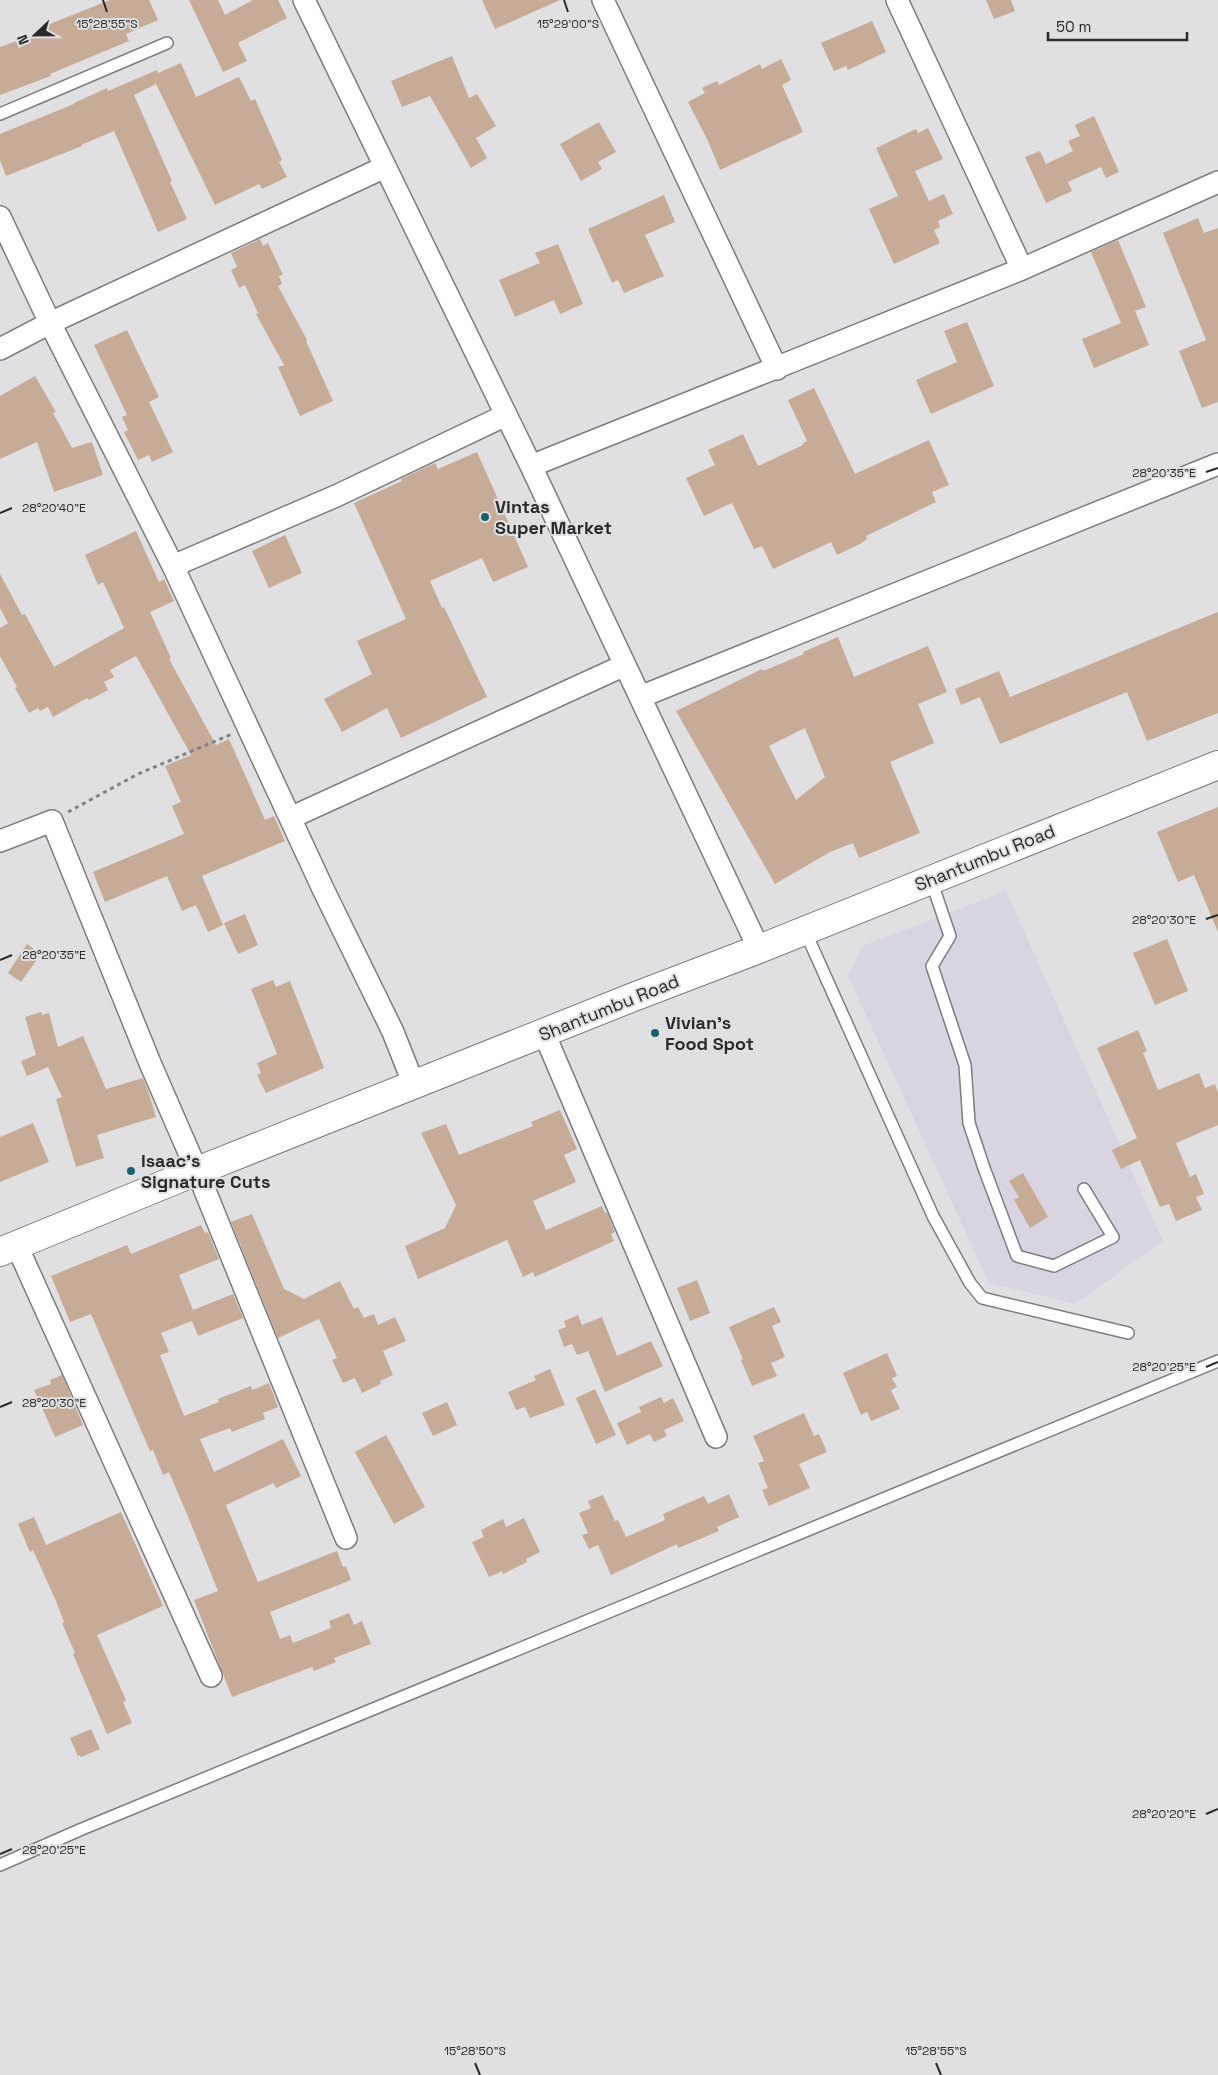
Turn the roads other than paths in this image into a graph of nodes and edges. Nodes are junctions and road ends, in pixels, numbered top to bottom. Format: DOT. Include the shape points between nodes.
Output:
graph roads {
  1 [pos="304,0"];
  2 [pos="603,0"];
  3 [pos="897,0"];
  4 [pos="166,43"];
  5 [pos="0,114"];
  6 [pos="385,168"];
  7 [pos="1218,182"];
  8 [pos="0,217"];
  9 [pos="1022,268"];
  10 [pos="50,323"];
  11 [pos="0,349"];
  12 [pos="777,369"];
  13 [pos="506,415"];
  14 [pos="1218,464"];
  15 [pos="531,466"];
  16 [pos="173,566"];
  17 [pos="625,665"];
  18 [pos="640,697"];
  19 [pos="1218,765"];
  20 [pos="290,818"];
  21 [pos="0,840"];
  22 [pos="931,880"];
  23 [pos="805,930"];
  24 [pos="759,949"];
  25 [pos="544,1033"];
  26 [pos="414,1086"];
  27 [pos="197,1171"];
  28 [pos="1084,1190"];
  29 [pos="9,1249"];
  30 [pos="1128,1333"];
  31 [pos="1218,1361"];
  32 [pos="716,1436"];
  33 [pos="346,1538"];
  34 [pos="211,1676"];
  35 [pos="0,1865"];
  1 -- 6 [label="street"];
  2 -- 12 [label="street"];
  3 -- 9 [label="street"];
  4 -- 5 [label="lane"];
  6 -- 10 [label="street"];
  6 -- 13 [label="street"];
  7 -- 9 [label="street"];
  8 -- 10 [label="street"];
  9 -- 12 [label="street"];
  10 -- 11 [label="street"];
  10 -- 16 [label="street"];
  12 -- 15 [label="street"];
  13 -- 15 [label="street"];
  13 -- 16 [label="street" via="336,496"];
  14 -- 18 [label="street"];
  15 -- 17 [label="street"];
  16 -- 20 [label="street"];
  17 -- 18 [label="street"];
  17 -- 20 [label="street"];
  18 -- 24 [label="street"];
  19 -- 22 [label="street, Shantumbu Road"];
  20 -- 26 [label="street" via="393,1032"];
  21 -- 27 [label="street" via="52,821"];
  22 -- 23 [label="street, Shantumbu Road"];
  22 -- 28 [label="lane" via="950,936 932,966 965,1065 969,1123 1017,1256 1054,1266 1113,1237"];
  23 -- 24 [label="street, Shantumbu Road"];
  23 -- 30 [label="lane" via="933,1216 970,1283 982,1298"];
  24 -- 25 [label="street, Shantumbu Road"];
  25 -- 26 [label="street, Shantumbu Road"];
  25 -- 32 [label="street"];
  26 -- 27 [label="street, Shantumbu Road"];
  27 -- 29 [label="street, Shantumbu Road"];
  27 -- 33 [label="street"];
  29 -- 34 [label="street"];
  31 -- 35 [label="lane"];
}
